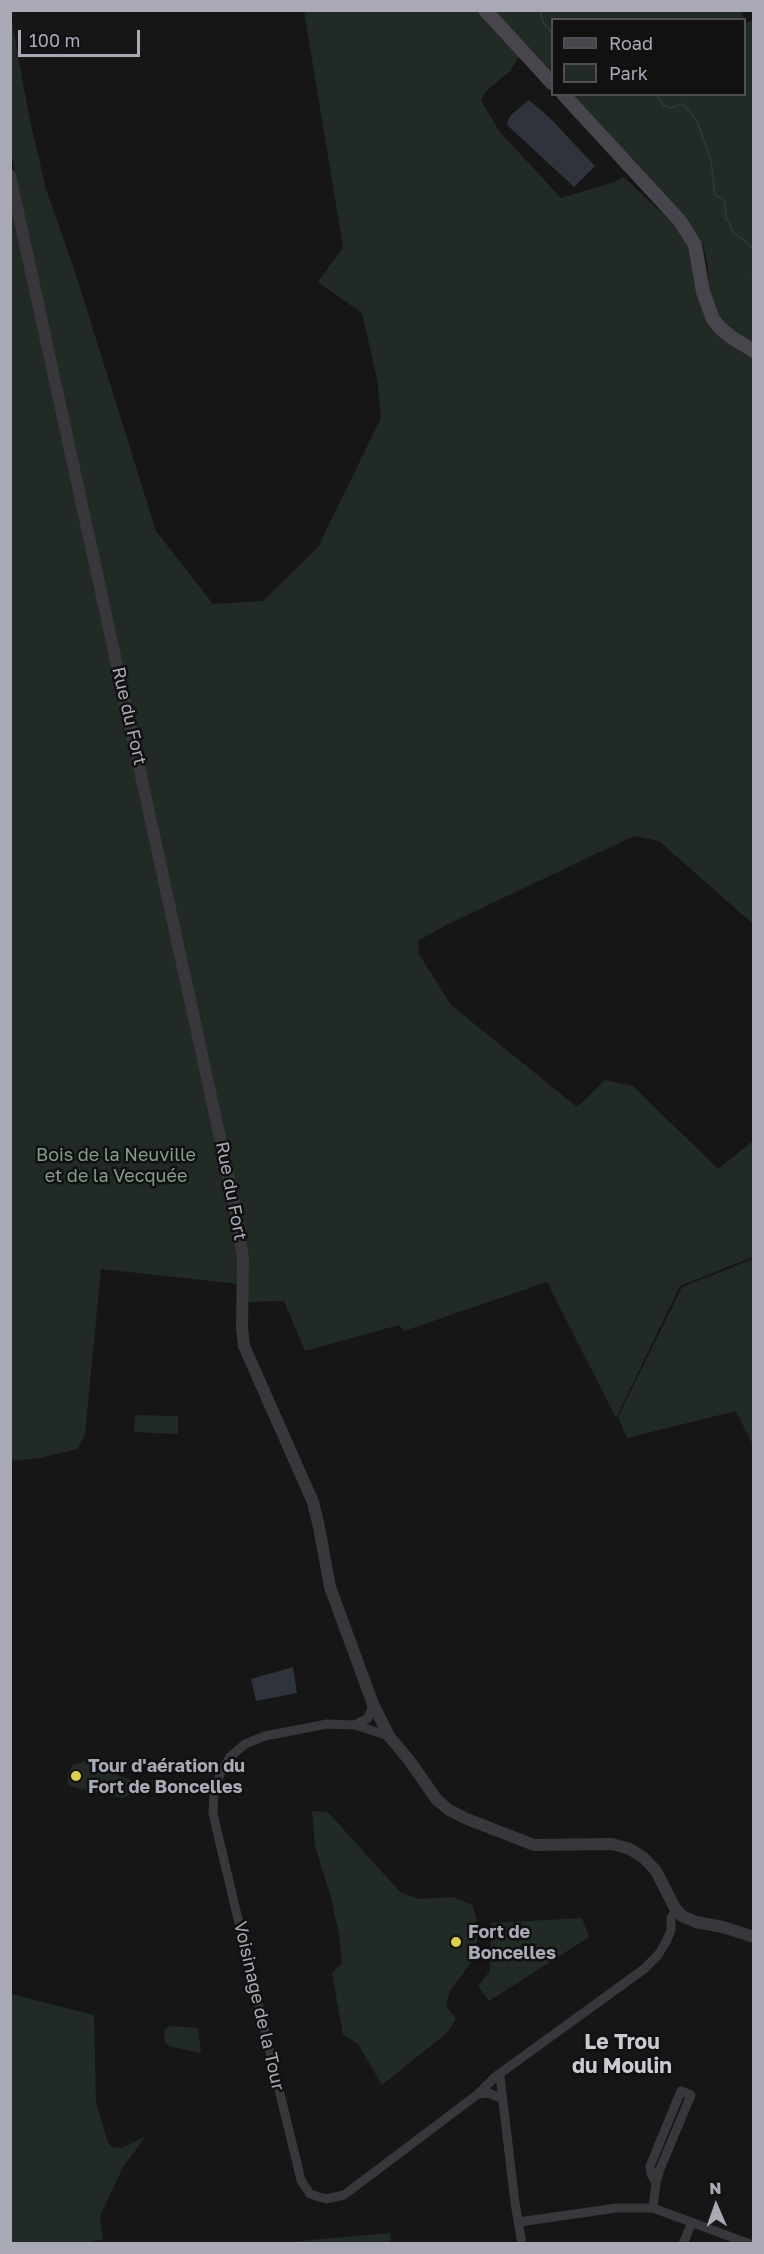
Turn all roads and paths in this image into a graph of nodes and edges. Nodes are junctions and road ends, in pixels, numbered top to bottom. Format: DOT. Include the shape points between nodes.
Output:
graph roads {
  1 [pos="485,10"];
  2 [pos="551,82"];
  3 [pos="565,96"];
  4 [pos="10,175"];
  5 [pos="753,351"];
  6 [pos="373,1704"];
  7 [pos="355,1725"];
  8 [pos="389,1736"];
  9 [pos="676,1910"];
  10 [pos="689,1920"];
  11 [pos="671,1929"];
  12 [pos="753,1937"];
  13 [pos="500,2076"];
  14 [pos="478,2094"];
  15 [pos="502,2098"];
  16 [pos="656,2183"];
  17 [pos="653,2208"];
  18 [pos="519,2222"];
  19 [pos="692,2222"];
  20 [pos="522,2244"];
  21 [pos="683,2244"];
  22 [pos="750,2244"];
  1 -- 2 [label="main road"];
  3 -- 5 [label="main road" via="680,220 695,245 703,292 713,319"];
  4 -- 6 [label="street, Rue du Fort" via="233,1197 243,1258 244,1346 313,1502 330,1587"];
  6 -- 7 [label="street" via="368,1718"];
  6 -- 8 [label="street, Rue du Fort"];
  7 -- 8 [label="street, Voisinage de la Tour"];
  7 -- 14 [label="street, Voisinage de la Tour" via="316,1725 255,1739 237,1750 224,1765 213,1799 213,1814 304,2187 326,2199 344,2195"];
  8 -- 9 [label="street, Rue du Fort" via="448,1810 534,1845 612,1844 630,1849 656,1871"];
  9 -- 10 [label="street"];
  9 -- 11 [label="street, Voisinage de la Tour"];
  10 -- 11 [label="street"];
  10 -- 12 [label="street"];
  11 -- 13 [label="street, Voisinage de la Tour" via="645,1970"];
  13 -- 14 [label="street, Voisinage de la Tour"];
  13 -- 15 [label="street"];
  14 -- 15 [label="street"];
  15 -- 18 [label="street"];
  16 -- 16 [label="street" via="691,2095 681,2091 650,2166"];
  16 -- 17 [label="street"];
  17 -- 18 [label="street" via="616,2208"];
  17 -- 19 [label="street"];
  18 -- 20 [label="street"];
  19 -- 21 [label="street"];
  19 -- 22 [label="street"];
}
